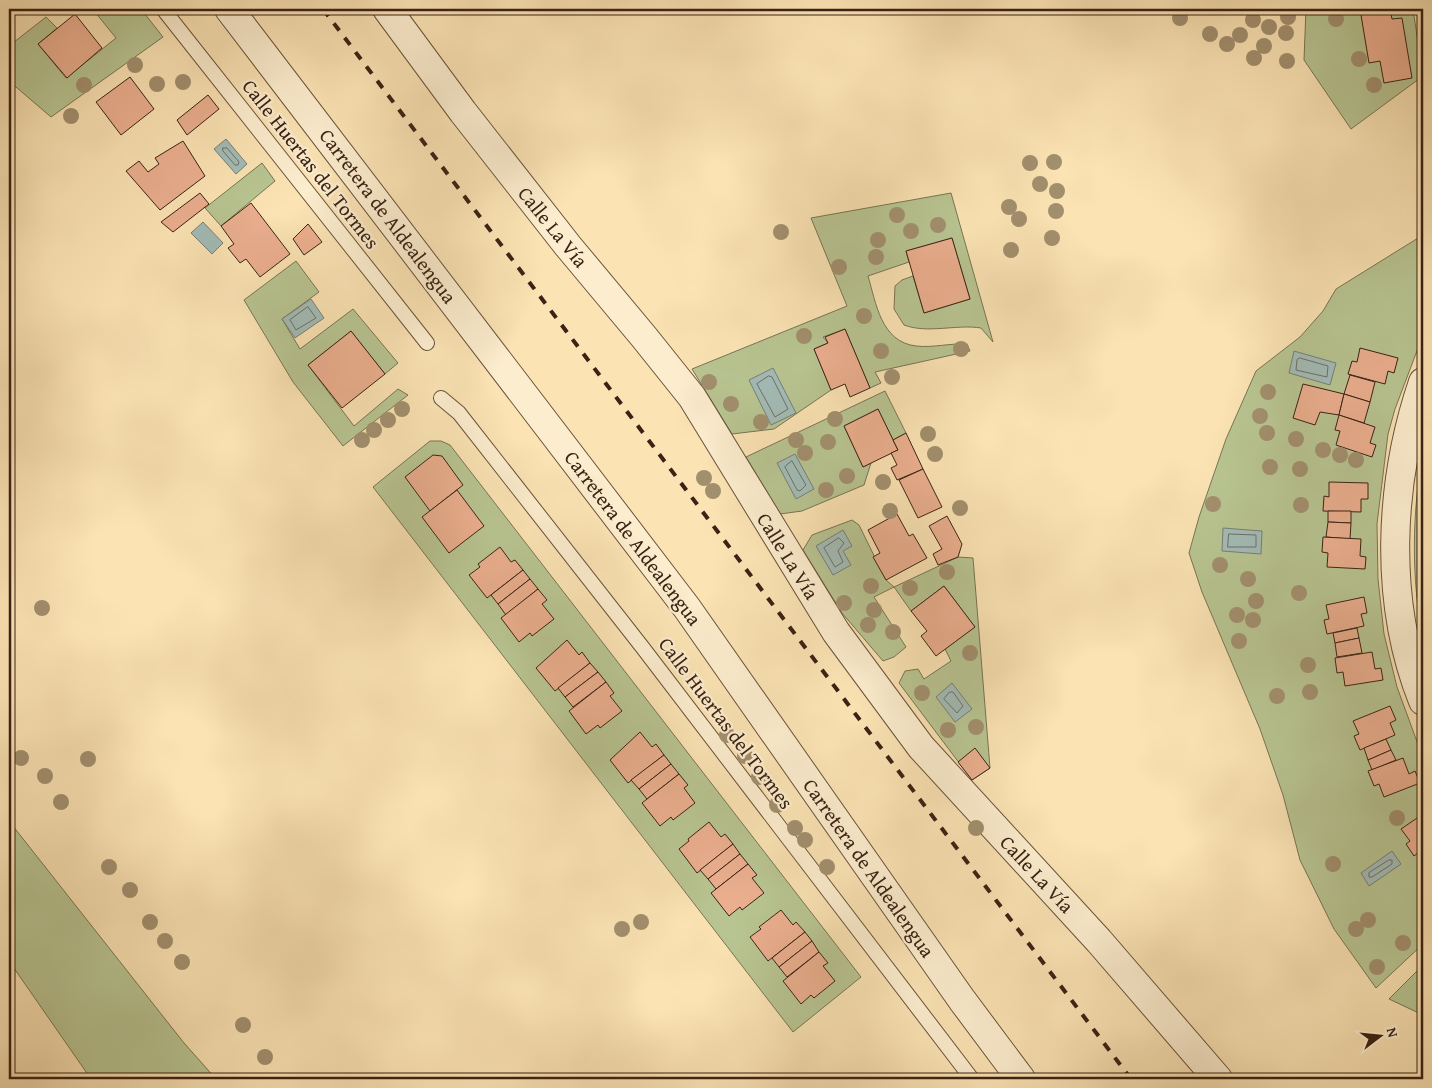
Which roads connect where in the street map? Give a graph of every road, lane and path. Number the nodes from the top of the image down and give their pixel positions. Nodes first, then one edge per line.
1 (163, 9) edge
2 (229, 9) edge
3 (387, 9) edge
4 (427, 344) dead end
5 (1423, 382) edge
6 (440, 398) dead end
7 (1423, 701) edge
8 (972, 1079) edge
9 (1021, 1079) edge
10 (1218, 1079) edge

1 - 4 lane, Calle Huertas del Tormes
2 - 9 street, Carretera de Aldealengua
3 - 10 street, Calle La Vía
5 - 7 street
6 - 8 lane, Calle Huertas del Tormes

